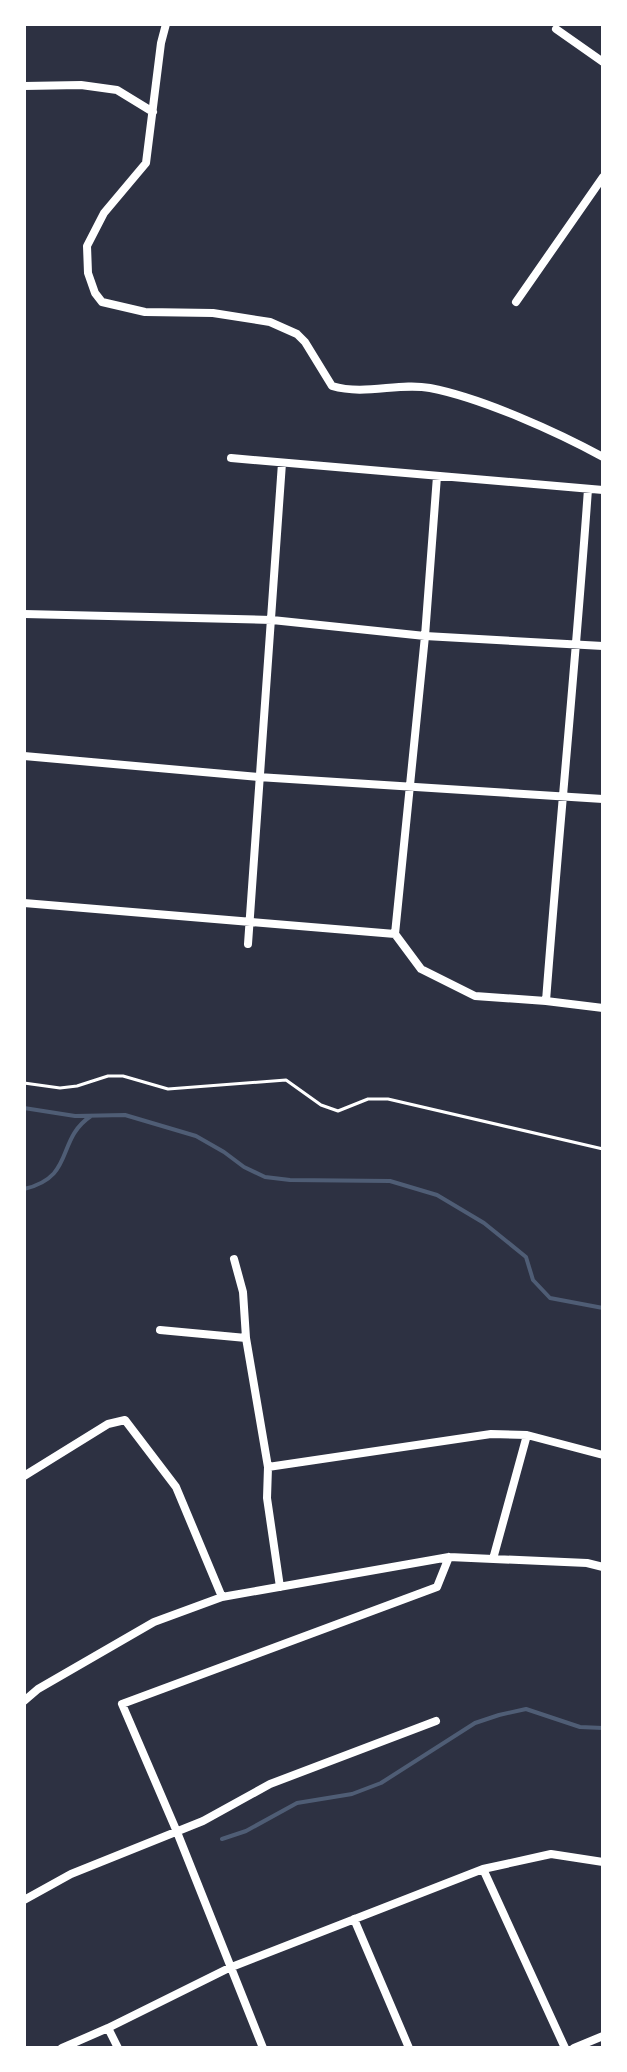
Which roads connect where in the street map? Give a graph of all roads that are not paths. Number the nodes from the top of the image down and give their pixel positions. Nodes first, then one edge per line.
1 (166, 24) edge
2 (556, 29) dead end
3 (603, 62) edge
4 (24, 86) edge
5 (153, 112) junction
6 (603, 177) edge
7 (516, 302) dead end
8 (603, 457) edge
9 (231, 458) dead end
10 (282, 463) junction
11 (437, 476) junction
12 (588, 489) junction
13 (603, 490) edge
14 (24, 614) edge
15 (272, 620) junction
16 (425, 636) junction
17 (577, 644) junction
18 (603, 646) edge
19 (24, 756) edge
20 (258, 777) junction
21 (410, 785) junction
22 (562, 795) junction
23 (603, 799) edge
24 (24, 903) edge
25 (250, 921) junction
26 (395, 934) junction
27 (248, 944) dead end
28 (546, 1001) junction
29 (603, 1008) edge
30 (234, 1259) dead end
31 (160, 1330) dead end
32 (246, 1338) junction
33 (527, 1435) junction
34 (603, 1455) edge
35 (268, 1467) junction
36 (24, 1476) edge
37 (449, 1557) junction
38 (493, 1559) junction
39 (603, 1567) edge
40 (280, 1587) junction
41 (222, 1597) junction
42 (24, 1701) edge
43 (436, 1721) dead end
44 (177, 1832) junction
45 (603, 1862) edge
46 (483, 1869) junction
47 (24, 1900) edge
48 (354, 1919) junction
49 (229, 1968) junction
50 (108, 2028) junction
51 (603, 2036) edge
52 (62, 2048) edge
53 (118, 2048) edge
54 (263, 2048) edge
55 (409, 2048) edge
56 (565, 2048) edge
57 (574, 2048) edge

1 - 5 street
2 - 3 street
4 - 5 street
5 - 8 street
6 - 7 street
9 - 10 street
10 - 11 street
10 - 15 street
11 - 12 street
11 - 16 street
12 - 13 street
12 - 17 street
14 - 15 street
15 - 16 street
15 - 20 street
16 - 17 street
16 - 21 street
17 - 18 street
17 - 22 street
19 - 20 street
20 - 21 street
20 - 25 street
21 - 22 street
21 - 26 street
22 - 23 street
22 - 28 street
24 - 25 street
25 - 26 street
25 - 27 street
26 - 28 street
28 - 29 street
30 - 32 street
31 - 32 street
32 - 35 street
33 - 34 street
33 - 35 street
33 - 38 street
35 - 40 street
36 - 41 street
37 - 38 street
37 - 40 street
37 - 44 street
38 - 39 street
40 - 41 street
41 - 42 street
43 - 44 street
44 - 47 street
44 - 49 street
45 - 46 street
46 - 48 street
46 - 56 street
48 - 49 street
48 - 55 street
49 - 50 street
49 - 54 street
50 - 52 street
50 - 53 street
51 - 57 street

